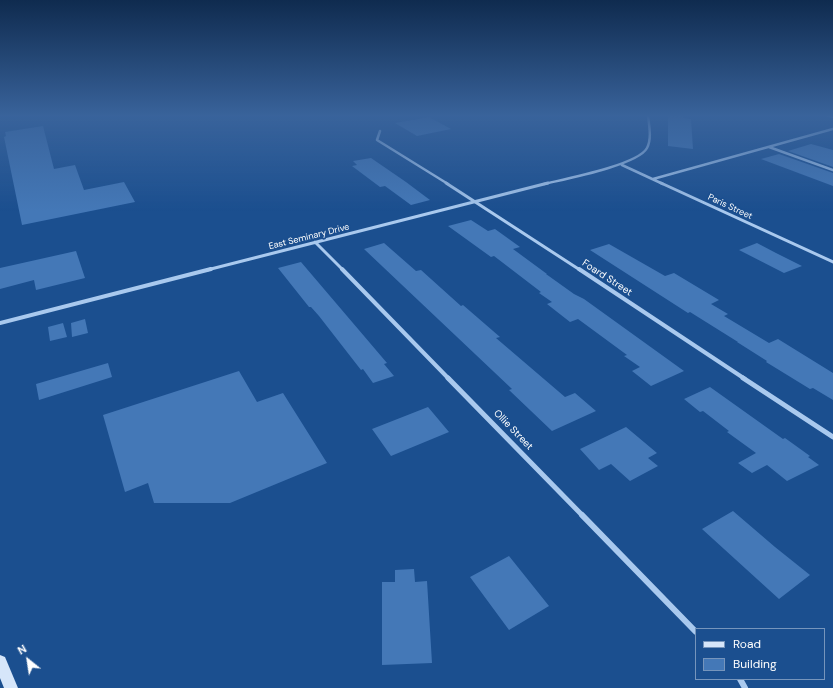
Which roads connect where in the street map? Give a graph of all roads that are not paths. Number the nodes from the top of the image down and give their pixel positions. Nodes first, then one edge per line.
1 (389, 147) edge
2 (647, 147) edge
3 (768, 147) joint
4 (622, 164) junction
5 (833, 170) edge
6 (653, 179) junction
7 (477, 202) junction
8 (315, 242) junction
9 (833, 262) edge
10 (0, 323) edge
11 (833, 437) edge
12 (695, 631) edge
13 (0, 662) edge
14 (11, 688) edge

1 - 7 street, Foard Street
2 - 4 street, East Seminary Drive
3 - 5 street
3 - 6 street
4 - 6 street, Paris Street
4 - 7 street, East Seminary Drive
6 - 9 street, Paris Street
7 - 8 street, East Seminary Drive
7 - 11 street, Foard Street
8 - 10 street, East Seminary Drive
8 - 12 street, Ollie Street
13 - 14 main road

